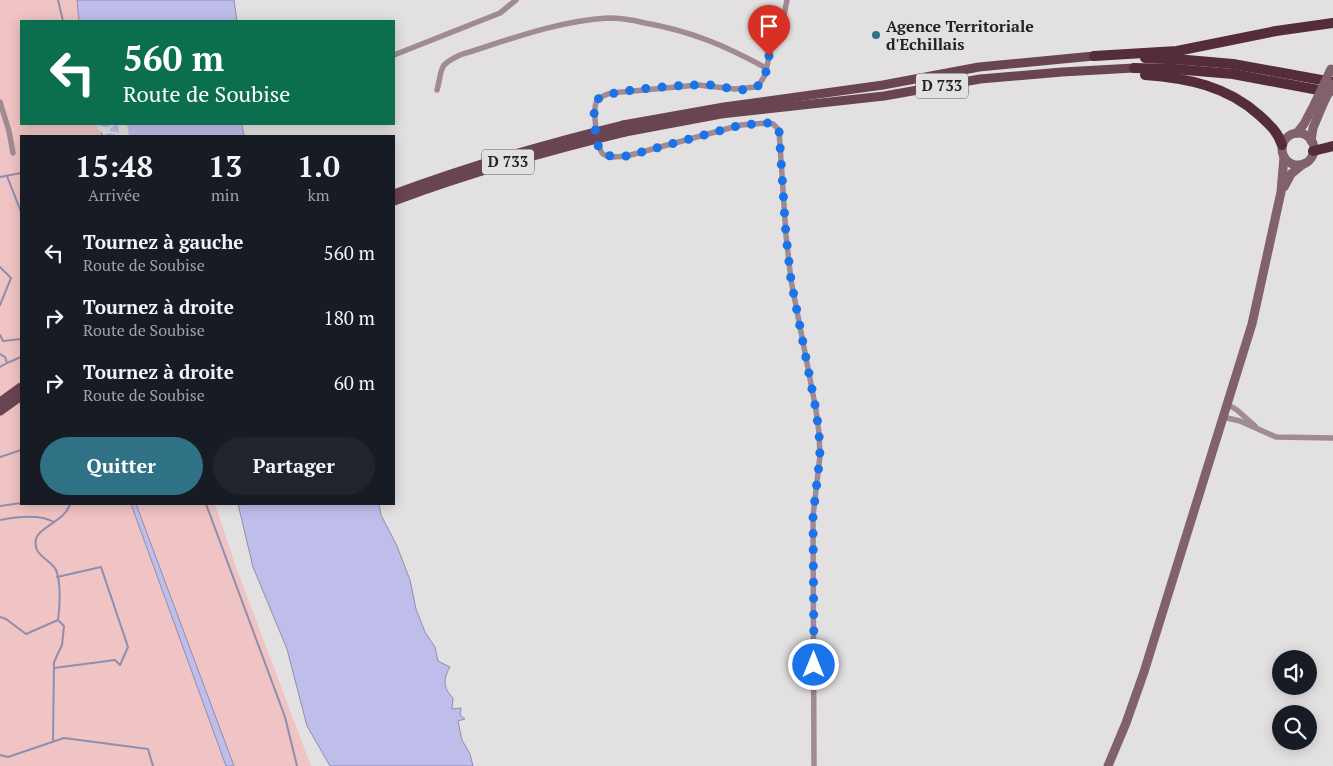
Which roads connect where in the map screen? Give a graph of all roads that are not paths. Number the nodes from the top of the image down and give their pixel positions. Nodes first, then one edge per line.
1 (516, 0) edge
2 (787, 1) edge
3 (1333, 23) edge
4 (395, 55) edge
5 (1094, 56) junction
6 (1332, 67) edge
7 (766, 68) junction
8 (1134, 68) junction
9 (1333, 83) edge
10 (437, 90) dead end
11 (1333, 93) edge
12 (0, 102) edge
13 (1319, 104) junction
14 (624, 128) junction
15 (1297, 133) junction
16 (1282, 145) junction
17 (1312, 146) junction
18 (1333, 146) edge
19 (12, 153) dead end
20 (1284, 157) junction
21 (1303, 164) junction
22 (1281, 192) junction
23 (395, 194) edge
24 (395, 201) edge
25 (20, 388) edge
26 (20, 397) edge
27 (0, 402) edge
28 (1227, 404) junction
29 (0, 411) edge
30 (1223, 417) junction
31 (1261, 431) junction
32 (1333, 438) edge
33 (814, 766) edge
34 (1108, 766) edge

1 - 4 street
2 - 7 street
3 - 5 highway
5 - 9 highway, D 733
5 - 14 main road, D 733
6 - 13 main road, bridge
7 - 10 street
7 - 33 street
8 - 11 highway, D 733
8 - 14 main road, D 733
8 - 16 highway
9 - 13 main road, bridge
12 - 19 street
13 - 15 main road
13 - 17 main road
14 - 23 main road, D 733, bridge
14 - 24 main road, D 733, bridge
15 - 16 main road
15 - 17 main road
16 - 20 main road
17 - 18 highway
17 - 21 main road
20 - 21 main road
20 - 22 main road
21 - 22 main road
22 - 28 main road
25 - 27 main road
26 - 29 main road
28 - 30 main road
28 - 31 street
30 - 31 street
30 - 34 main road
31 - 32 street

